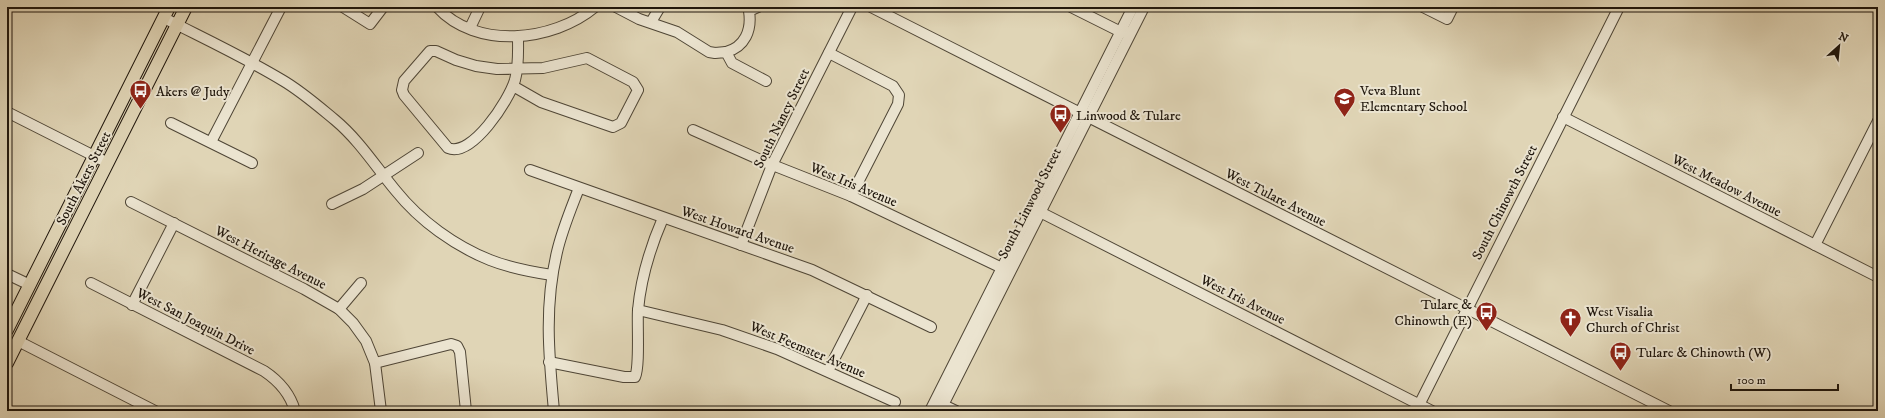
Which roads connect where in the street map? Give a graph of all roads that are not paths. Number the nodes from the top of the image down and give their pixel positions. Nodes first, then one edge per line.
1 (186, 7) edge
2 (281, 7) edge
3 (343, 7) edge
4 (383, 7) edge
5 (437, 7) edge
6 (480, 7) edge
7 (595, 7) edge
8 (616, 7) edge
9 (660, 7) edge
10 (852, 7) edge
11 (871, 7) edge
12 (1071, 7) edge
13 (1134, 7) edge
14 (1144, 7) edge
15 (1423, 7) edge
16 (1453, 7) edge
17 (1619, 7) edge
18 (752, 8) edge
19 (167, 12) edge
20 (651, 22) junction
21 (177, 25) junction
22 (1134, 26) junction
23 (470, 28) junction
24 (1121, 32) junction
25 (518, 37) junction
26 (726, 52) junction
27 (829, 53) junction
28 (252, 64) junction
29 (518, 70) junction
30 (766, 81) dead end
31 (513, 86) junction
32 (7, 112) edge
33 (1084, 115) junction
34 (1563, 117) junction
35 (1878, 121) edge
36 (171, 123) dead end
37 (693, 130) dead end
38 (211, 142) junction
39 (418, 153) dead end
40 (94, 156) junction
41 (108, 163) junction
42 (252, 163) dead end
43 (772, 166) junction
44 (530, 170) dead end
45 (384, 176) junction
46 (578, 188) junction
47 (852, 196) junction
48 (131, 202) dead end
49 (332, 204) dead end
50 (1040, 212) junction
51 (1028, 216) junction
52 (663, 218) junction
53 (174, 223) junction
54 (741, 245) junction
55 (1815, 245) junction
56 (1002, 268) junction
57 (7, 274) edge
58 (552, 275) junction
59 (1878, 277) edge
60 (91, 283) dead end
61 (361, 283) dead end
62 (30, 285) junction
63 (867, 295) junction
64 (132, 305) junction
65 (339, 309) junction
66 (1466, 309) junction
67 (638, 310) junction
68 (931, 328) dead end
69 (7, 330) edge
70 (18, 341) junction
71 (549, 362) junction
72 (7, 363) edge
73 (375, 363) junction
74 (828, 371) junction
75 (895, 402) dead end
76 (940, 405) edge
77 (142, 408) edge
78 (1417, 408) edge
79 (155, 411) edge
80 (295, 411) edge
81 (380, 411) edge
82 (466, 411) edge
83 (554, 411) edge
84 (930, 411) edge
85 (956, 411) edge
86 (1432, 411) edge
87 (1669, 411) edge

1 - 21 main road, South Akers Street
2 - 28 street
3 - 4 street
5 - 23 street
6 - 23 street
7 - 25 street
8 - 20 street
9 - 20 street
10 - 27 street, South Nancy Street
11 - 33 street, West Tulare Avenue
12 - 24 street
13 - 24 street, South Linwood Street
14 - 22 street, South Linwood Street
15 - 16 street
17 - 34 street, South Chinowth Street
18 - 26 street
19 - 21 street
19 - 40 main road, South Akers Street
20 - 26 street
21 - 28 street
21 - 41 main road, South Akers Street
22 - 24 street
22 - 33 street, South Linwood Street
23 - 25 street
24 - 33 street, South Linwood Street
25 - 29 street
26 - 30 street
27 - 43 street, South Nancy Street
27 - 47 street
28 - 38 street
28 - 45 street
29 - 31 street
29 - 31 street
29 - 31 street
32 - 40 street
33 - 50 street, South Linwood Street
33 - 51 street, South Linwood Street
33 - 66 street, West Tulare Avenue
34 - 55 street, West Meadow Avenue
34 - 66 street, South Chinowth Street
35 - 55 street
36 - 38 street
37 - 43 street, West Iris Avenue
38 - 42 street
39 - 45 street
40 - 41 street
40 - 62 main road, South Akers Street
41 - 70 main road, South Akers Street
43 - 47 street, West Iris Avenue
43 - 54 street, South Nancy Street
44 - 46 street, West Howard Avenue
45 - 49 street
45 - 58 street
46 - 52 street, West Howard Avenue
46 - 58 street
47 - 56 street, West Iris Avenue
48 - 53 street, West Heritage Avenue
50 - 51 street
50 - 76 street, South Linwood Street
50 - 78 street, West Iris Avenue
51 - 56 street, South Linwood Street
52 - 54 street, West Howard Avenue
52 - 67 street
53 - 64 street
53 - 65 street, West Heritage Avenue
54 - 63 street, West Howard Avenue
55 - 59 street, West Meadow Avenue
56 - 76 street, South Linwood Street
57 - 62 street
58 - 71 street
60 - 64 street, West San Joaquin Drive
61 - 65 street
62 - 69 main road, South Akers Street
62 - 70 main road
63 - 68 street, West Howard Avenue
63 - 74 street
64 - 80 street, West San Joaquin Drive
65 - 73 street, West Heritage Avenue
66 - 78 street, South Chinowth Street
66 - 87 street, West Tulare Avenue
67 - 71 street
67 - 74 street, West Feemster Avenue
70 - 72 main road, South Akers Street
70 - 77 street
71 - 83 street
73 - 81 street, West Heritage Avenue
73 - 82 street
74 - 75 street, West Feemster Avenue
76 - 84 street, South Linwood Street
76 - 85 street
77 - 79 street
78 - 86 street, West Iris Avenue

